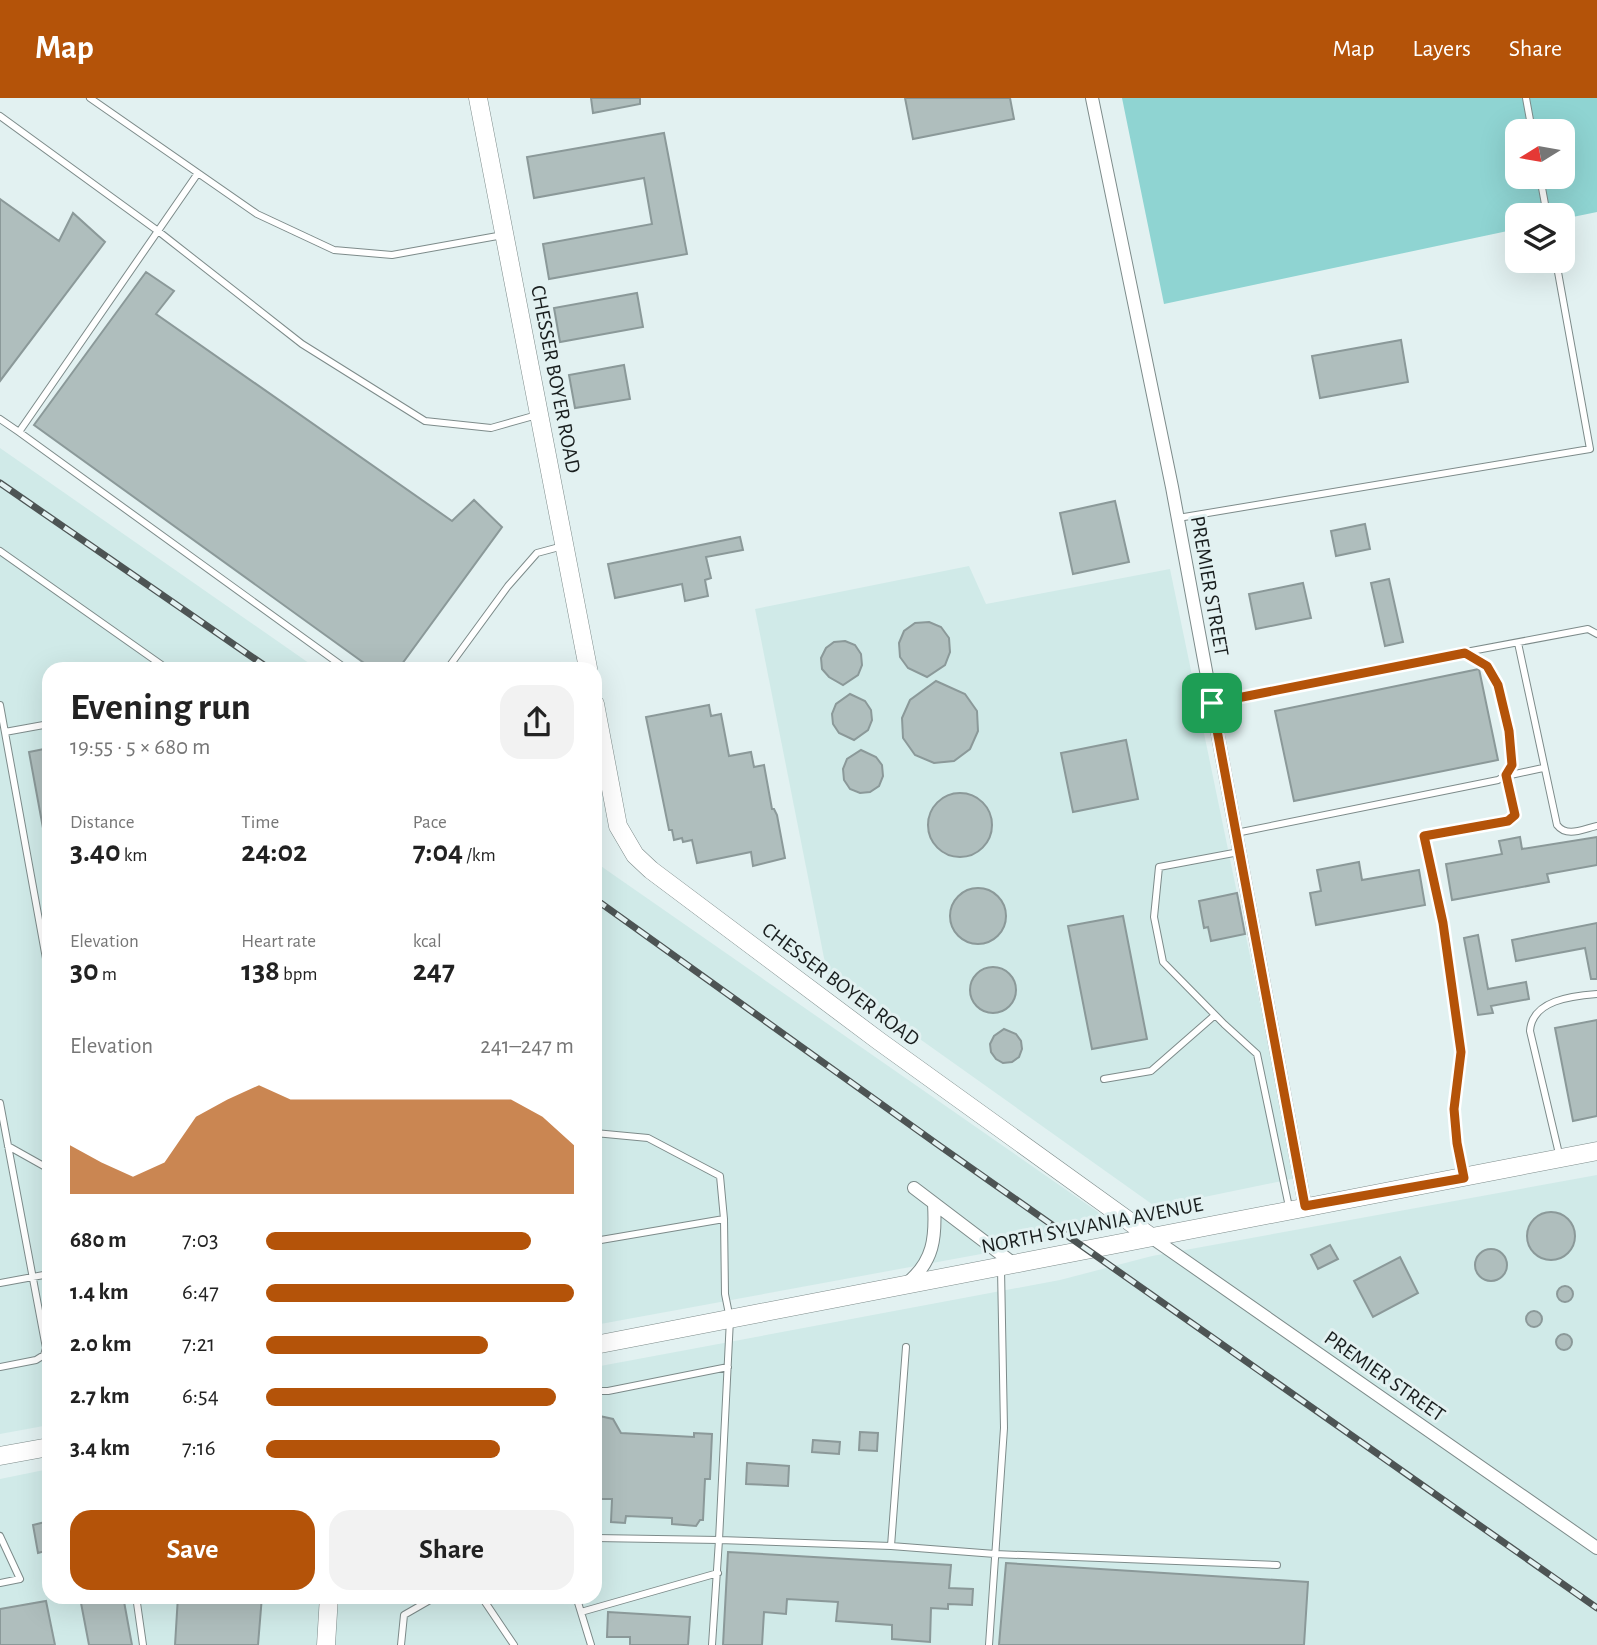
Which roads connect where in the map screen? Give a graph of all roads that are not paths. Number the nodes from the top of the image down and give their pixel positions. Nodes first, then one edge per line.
1 (90, 98) edge
2 (478, 98) edge
3 (1092, 98) edge
4 (1525, 98) edge
5 (0, 116) edge
6 (1529, 119) edge
7 (198, 173) junction
8 (158, 232) junction
9 (505, 234) junction
10 (1558, 273) edge
11 (539, 414) junction
12 (0, 419) edge
13 (19, 432) junction
14 (1178, 519) junction
15 (565, 545) junction
16 (0, 551) edge
17 (1597, 634) edge
18 (1518, 642) junction
19 (1460, 654) junction
20 (157, 662) edge
21 (337, 662) edge
22 (452, 662) edge
23 (587, 662) edge
24 (1212, 703) junction
25 (0, 705) edge
26 (42, 725) edge
27 (5, 732) junction
28 (602, 741) edge
29 (1543, 768) junction
30 (1506, 775) junction
31 (1597, 826) edge
32 (1236, 834) junction
33 (1240, 852) junction
34 (42, 936) edge
35 (1597, 994) edge
36 (1215, 1015) junction
37 (1104, 1079) dead end
38 (0, 1104) edge
39 (602, 1133) edge
40 (8, 1145) junction
41 (1597, 1151) edge
42 (1560, 1158) junction
43 (42, 1165) edge
44 (1464, 1178) junction
45 (914, 1188) dead end
46 (934, 1204) junction
47 (1297, 1208) junction
48 (724, 1219) junction
49 (1151, 1237) junction
50 (602, 1240) edge
51 (1008, 1265) junction
52 (42, 1275) edge
53 (33, 1277) junction
54 (0, 1283) edge
55 (904, 1286) junction
56 (730, 1319) junction
57 (42, 1326) edge
58 (602, 1344) edge
59 (906, 1347) dead end
60 (42, 1357) edge
61 (0, 1367) edge
62 (728, 1367) junction
63 (602, 1391) edge
64 (42, 1448) edge
65 (0, 1456) edge
66 (0, 1536) edge
67 (602, 1538) edge
68 (719, 1540) junction
69 (891, 1546) junction
70 (1597, 1548) edge
71 (995, 1554) junction
72 (1277, 1565) dead end
73 (718, 1573) junction
74 (0, 1583) edge
75 (137, 1604) edge
76 (329, 1604) edge
77 (423, 1604) edge
78 (486, 1604) edge
79 (578, 1604) edge
80 (581, 1612) junction
81 (142, 1645) edge
82 (326, 1645) edge
83 (401, 1645) edge
84 (514, 1645) edge
85 (592, 1645) edge
86 (712, 1645) edge
87 (989, 1645) edge

1 - 7 lane
2 - 9 street, CHESSER BOYER ROAD
3 - 14 street, PREMIER STREET
4 - 6 lane
5 - 8 lane
7 - 8 lane
7 - 9 lane
8 - 11 lane
8 - 13 lane
9 - 11 street, CHESSER BOYER ROAD
10 - 14 lane
11 - 15 street, CHESSER BOYER ROAD
12 - 13 lane
13 - 21 lane
14 - 24 street, PREMIER STREET
15 - 22 lane
15 - 23 street, CHESSER BOYER ROAD
16 - 20 lane
17 - 18 lane
18 - 19 lane
18 - 29 lane
19 - 24 lane
19 - 30 lane
24 - 32 street, PREMIER STREET
25 - 27 lane
26 - 27 lane
27 - 34 lane
28 - 49 street, CHESSER BOYER ROAD
29 - 30 lane
29 - 31 lane
30 - 32 lane
30 - 44 lane
32 - 33 street, PREMIER STREET
33 - 36 lane
33 - 47 street, PREMIER STREET
35 - 42 lane
36 - 37 lane
36 - 47 lane
38 - 40 lane
39 - 48 lane
40 - 43 lane
40 - 53 lane
41 - 42 street, NORTH SYLVANIA AVENUE
42 - 44 street, NORTH SYLVANIA AVENUE
44 - 47 street, NORTH SYLVANIA AVENUE
45 - 46 street
46 - 51 street
46 - 55 street
47 - 49 street, NORTH SYLVANIA AVENUE
48 - 50 lane
48 - 56 lane
49 - 51 street, NORTH SYLVANIA AVENUE
49 - 70 street, PREMIER STREET
51 - 55 street, NORTH SYLVANIA AVENUE
51 - 71 lane
52 - 53 lane
53 - 54 lane
53 - 57 lane
55 - 56 street, NORTH SYLVANIA AVENUE
56 - 58 street, NORTH SYLVANIA AVENUE
56 - 62 lane
59 - 69 lane
60 - 61 lane
62 - 63 lane
62 - 68 lane
64 - 65 street
66 - 74 lane
67 - 68 lane
68 - 69 lane
68 - 73 lane
69 - 71 lane
71 - 72 lane
71 - 87 lane
73 - 80 lane
73 - 86 lane
75 - 81 lane
76 - 82 street
77 - 83 lane
78 - 84 lane
79 - 80 lane
80 - 85 lane

